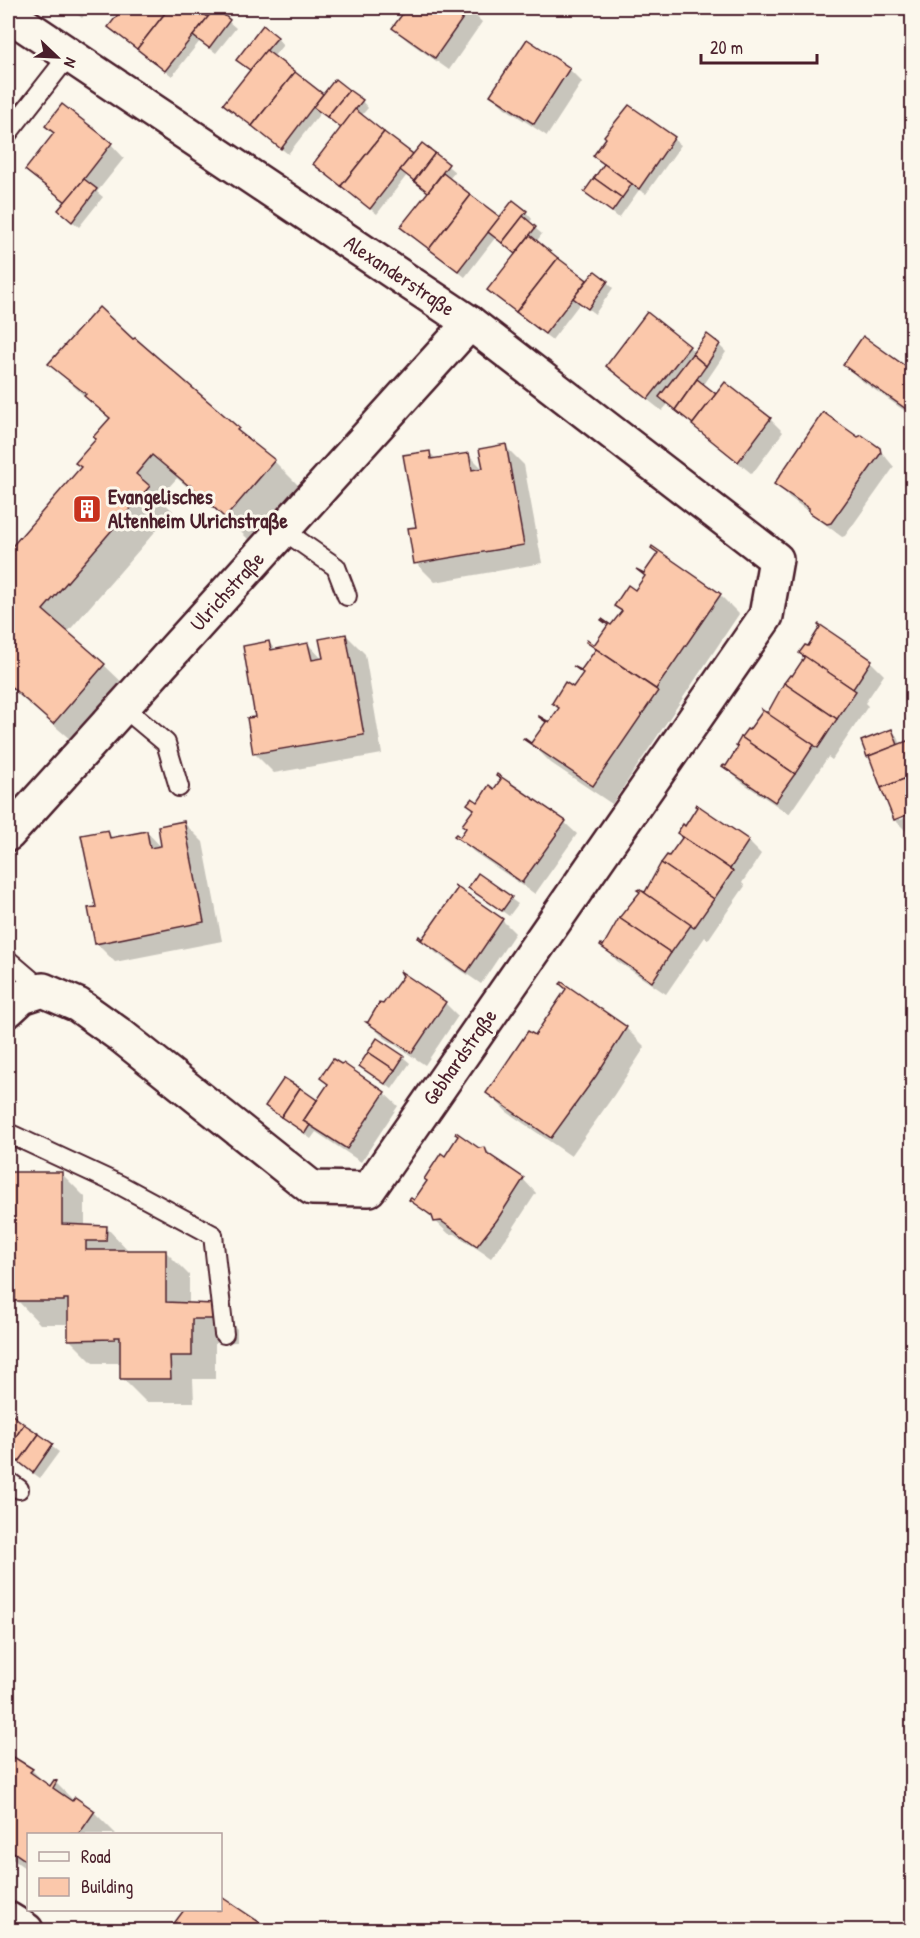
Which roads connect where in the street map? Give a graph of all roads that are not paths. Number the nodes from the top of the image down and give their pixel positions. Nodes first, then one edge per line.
1 (8, 14) edge
2 (69, 55) junction
3 (8, 133) edge
4 (470, 323) junction
5 (283, 530) junction
6 (776, 559) joint
7 (347, 596) dead end
8 (123, 707) junction
9 (179, 787) dead end
10 (8, 834) edge
11 (8, 960) edge
12 (43, 990) junction
13 (8, 1010) edge
14 (8, 1133) edge
15 (224, 1334) dead end
16 (8, 1919) edge
17 (26, 1930) edge

1 - 2 street, Alexanderstraße
2 - 3 lane
2 - 4 street, Alexanderstraße
4 - 5 street, Ulrichstraße
4 - 6 street, Alexanderstraße
5 - 7 lane
5 - 8 street, Ulrichstraße
6 - 12 street, Gebhardstraße
8 - 9 lane
8 - 10 street, Ulrichstraße
11 - 12 lane
12 - 13 street
14 - 15 lane
16 - 17 street

